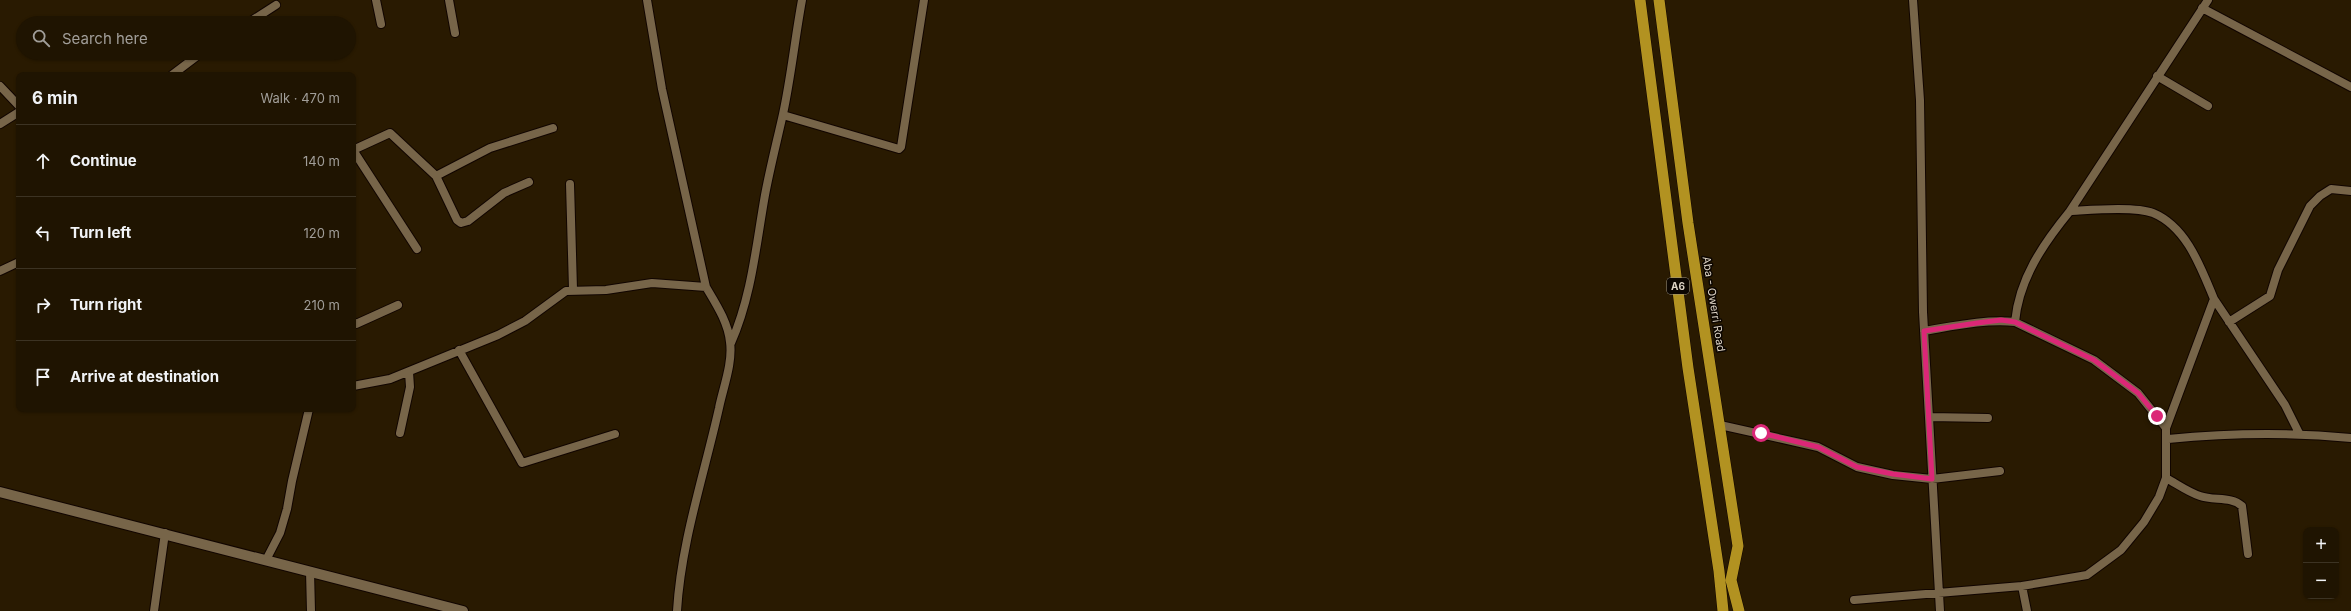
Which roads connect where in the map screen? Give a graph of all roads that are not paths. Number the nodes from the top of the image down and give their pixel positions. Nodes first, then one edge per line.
1 (376, 0) edge
2 (449, 0) edge
3 (647, 0) edge
4 (802, 0) edge
5 (924, 0) edge
6 (1640, 0) edge
7 (1659, 0) edge
8 (1913, 0) edge
9 (2208, 0) edge
10 (276, 4) dead end
11 (2202, 8) junction
12 (258, 16) edge
13 (1662, 23) junction
14 (381, 24) dead end
15 (1644, 24) junction
16 (455, 33) dead end
17 (192, 60) edge
18 (176, 72) edge
19 (2157, 76) junction
20 (0, 86) edge
21 (2351, 87) edge
22 (16, 103) edge
23 (2208, 106) dead end
24 (16, 114) edge
25 (783, 115) junction
26 (0, 124) edge
27 (553, 128) dead end
28 (356, 149) edge
29 (356, 155) edge
30 (436, 176) junction
31 (529, 182) dead end
32 (570, 184) dead end
33 (2351, 191) edge
34 (2070, 211) junction
35 (417, 249) dead end
36 (16, 263) edge
37 (0, 271) edge
38 (706, 287) junction
39 (573, 289) junction
40 (2214, 299) junction
41 (398, 305) dead end
42 (2015, 322) junction
43 (2229, 322) junction
44 (356, 324) edge
45 (1924, 331) junction
46 (730, 343) junction
47 (459, 350) junction
48 (409, 372) junction
49 (356, 386) edge
50 (308, 412) edge
51 (1929, 416) junction
52 (1988, 418) dead end
53 (1720, 424) junction
54 (2166, 428) junction
55 (400, 433) dead end
56 (2299, 433) junction
57 (615, 434) dead end
58 (2351, 438) edge
59 (2168, 439) junction
60 (2000, 470) dead end
61 (2166, 478) junction
62 (1932, 479) junction
63 (0, 492) edge
64 (165, 532) junction
65 (2248, 554) dead end
66 (266, 560) junction
67 (310, 571) junction
68 (2022, 586) junction
69 (1940, 594) junction
70 (1854, 600) dead end
71 (458, 610) edge
72 (154, 611) edge
73 (311, 611) edge
74 (677, 611) edge
75 (1723, 611) edge
76 (1739, 611) edge
77 (1940, 611) edge
78 (2027, 611) edge

1 - 14 street
2 - 16 street
3 - 38 street
4 - 25 street
5 - 25 street
6 - 15 highway, A6
7 - 13 highway, Aba - Owerri Road / A6
8 - 45 street
9 - 11 street
10 - 12 street
11 - 19 street
11 - 21 street
13 - 15 highway
13 - 53 highway, Aba - Owerri Road / A6
15 - 75 highway, A6
17 - 18 street
19 - 23 street
19 - 34 street
20 - 22 street
24 - 26 street
25 - 46 street
27 - 30 street
28 - 30 street
29 - 35 street
30 - 31 street
32 - 39 street
33 - 43 street
34 - 40 street
34 - 42 street
36 - 37 street
38 - 39 street
38 - 46 street
39 - 47 street
40 - 43 street
40 - 54 street
41 - 44 street
42 - 45 street
42 - 54 street
43 - 56 street
45 - 51 street
46 - 74 street
47 - 48 street
47 - 57 street
48 - 49 street
48 - 55 street
50 - 66 street
51 - 52 street
51 - 62 street
53 - 62 street
53 - 76 highway, Aba - Owerri Road / A6
54 - 59 street
56 - 58 street
56 - 59 street
59 - 61 street
60 - 62 street
61 - 65 street
61 - 68 street
62 - 69 street
63 - 64 main road
64 - 66 main road
64 - 72 street
66 - 67 main road
67 - 71 main road
67 - 73 street
68 - 69 street
68 - 78 street
69 - 70 street
69 - 77 street

